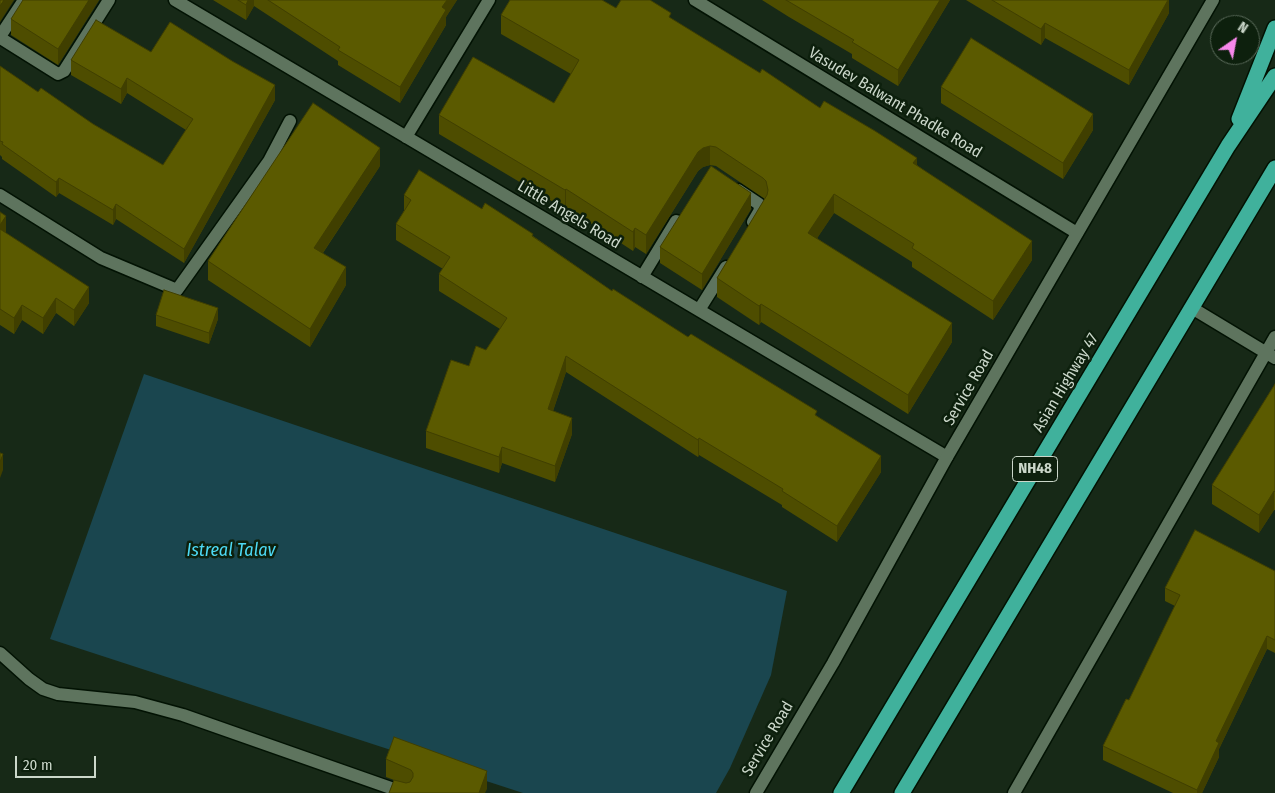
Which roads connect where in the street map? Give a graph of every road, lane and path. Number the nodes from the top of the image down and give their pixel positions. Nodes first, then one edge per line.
1 (24, 0) edge
2 (109, 0) edge
3 (175, 0) edge
4 (489, 0) edge
5 (695, 0) edge
6 (1213, 0) edge
7 (1275, 28) edge
8 (1275, 76) edge
9 (290, 121) dead end
10 (406, 137) junction
11 (1228, 146) junction
12 (1274, 170) edge
13 (727, 183) edge
14 (0, 195) edge
15 (684, 208) edge
16 (1078, 233) junction
17 (745, 234) edge
18 (730, 259) edge
19 (642, 277) junction
20 (1192, 308) junction
21 (699, 310) junction
22 (1275, 337) edge
23 (1270, 356) edge
24 (947, 457) junction
25 (0, 653) edge
26 (405, 793) edge
27 (756, 793) edge
28 (841, 793) edge
29 (902, 793) edge
30 (1014, 793) edge

1 - 2 street
3 - 10 street, Little Angels Road
4 - 10 street
5 - 16 street, Vasudev Balwant Phadke Road
6 - 16 street, Service Road
7 - 11 highway
8 - 11 highway, NH48
9 - 14 street
10 - 19 street, Little Angels Road
11 - 28 highway, Asian Highway 47 / NH48
12 - 20 highway
13 - 17 street
15 - 19 street
16 - 24 street, Service Road
18 - 21 street
19 - 21 street, Little Angels Road
20 - 23 street
20 - 29 highway
21 - 24 street, Little Angels Road
22 - 23 street
23 - 30 street
24 - 27 street, Service Road
25 - 26 street

